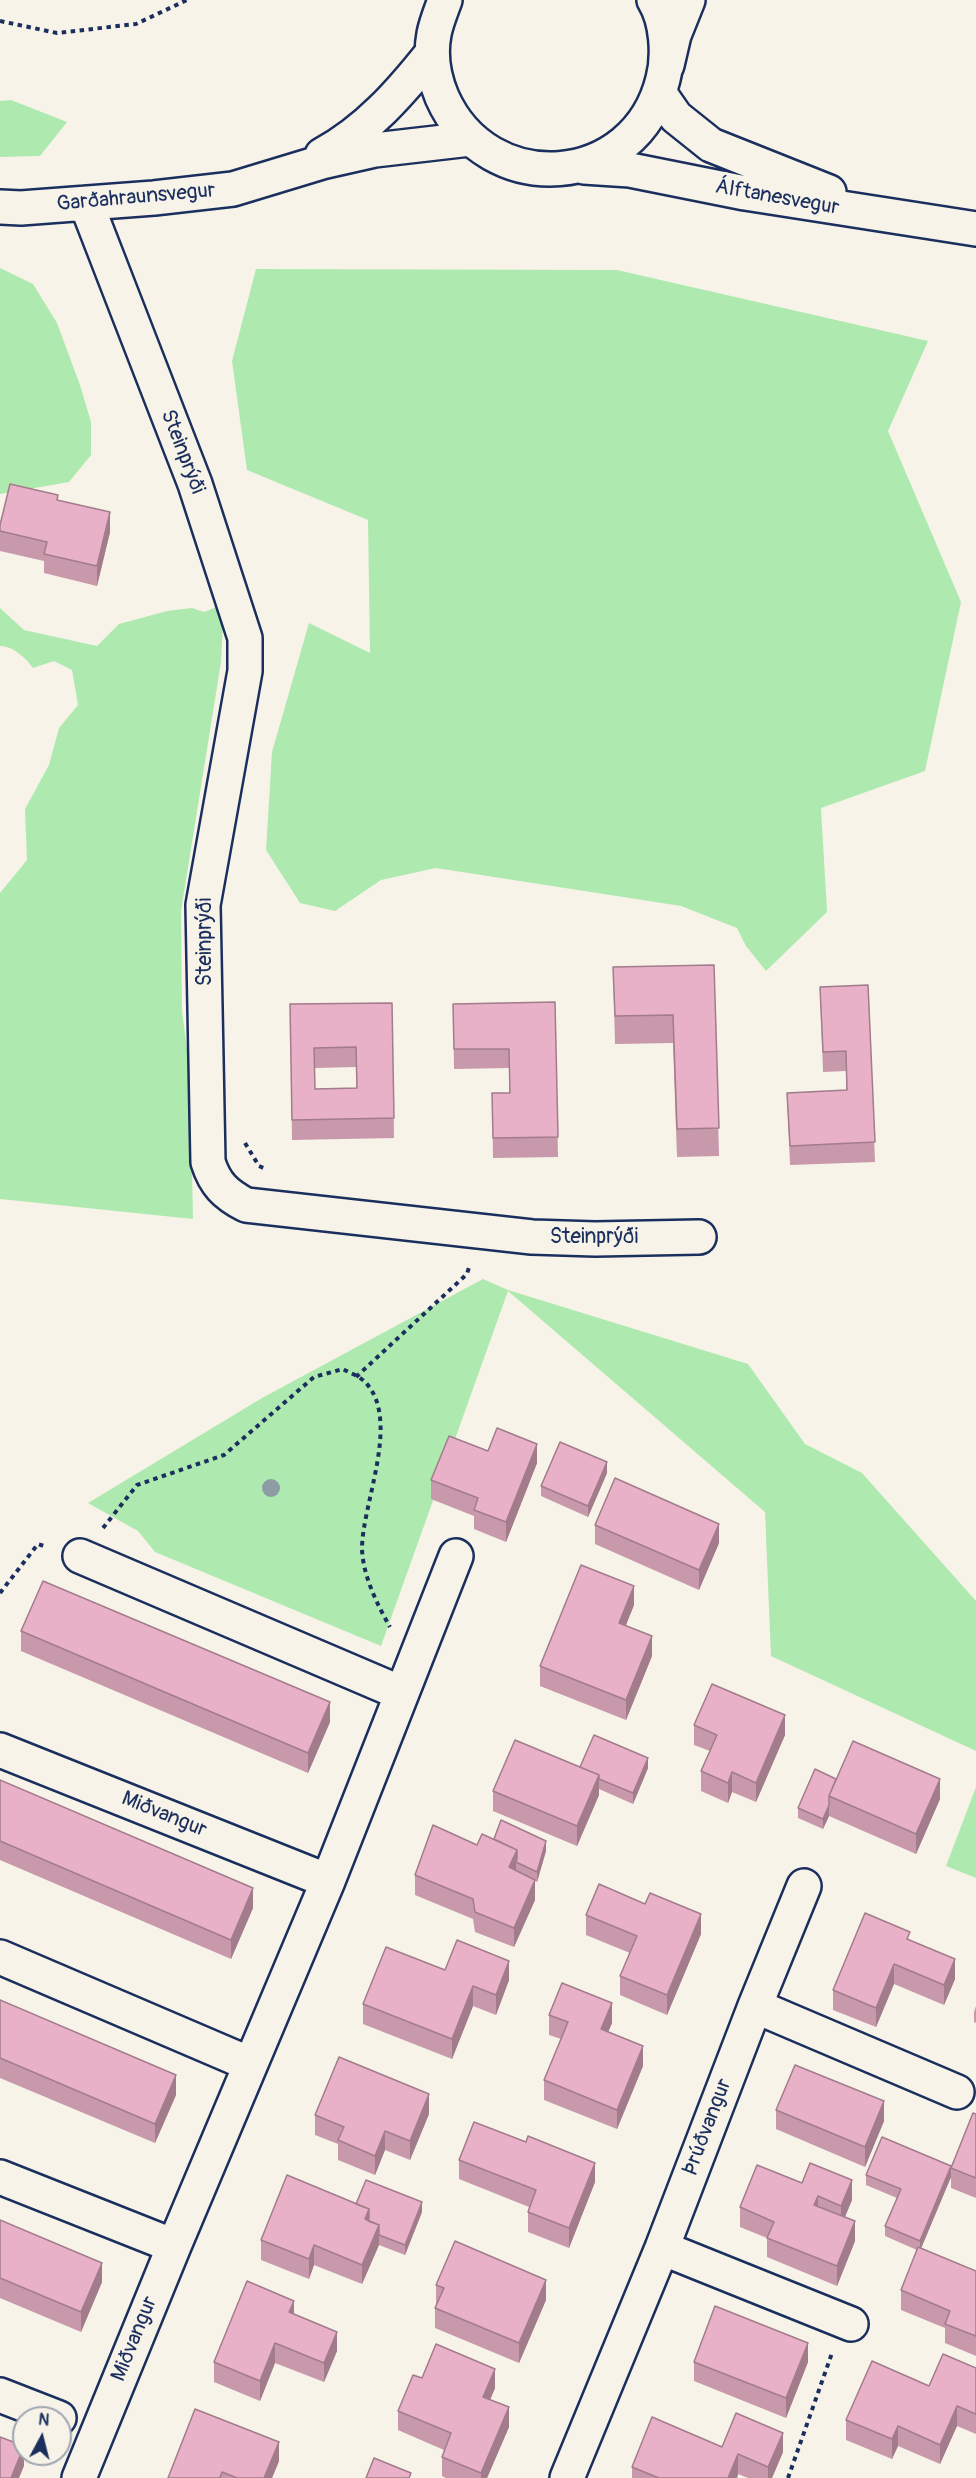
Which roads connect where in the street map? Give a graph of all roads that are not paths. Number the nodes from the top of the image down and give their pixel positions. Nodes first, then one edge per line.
1 (424, 0) edge
2 (445, 0) edge
3 (654, 0) edge
4 (688, 0) edge
5 (433, 44) junction
6 (663, 82) junction
7 (470, 139) junction
8 (578, 167) junction
9 (270, 180) junction
10 (86, 203) junction
11 (0, 207) edge
12 (976, 229) edge
13 (699, 1237) dead end
14 (80, 1556) road end
15 (456, 1556) dead end
16 (401, 1693) junction
17 (0, 1750) edge
18 (328, 1881) junction
19 (804, 1887) dead end
20 (0, 1957) edge
21 (755, 2006) junction
22 (250, 2064) junction
23 (957, 2092) dead end
24 (0, 2177) edge
25 (174, 2246) junction
26 (662, 2248) junction
27 (847, 2323) road end
28 (0, 2395) edge
29 (28, 2406) edge
30 (72, 2423) edge
31 (97, 2433) junction
32 (79, 2478) edge
33 (567, 2478) edge

1 - 5 street, Álftanesvegur
2 - 5 street, Álftanesvegur
3 - 6 street
4 - 6 street
5 - 7 street, Álftanesvegur
5 - 9 street, Garðahraunsvegur
6 - 8 street, Álftanesvegur
6 - 12 street, Álftanesvegur
7 - 8 street, Álftanesvegur
7 - 9 street, Garðahraunsvegur
8 - 12 street, Álftanesvegur
9 - 10 street, Garðahraunsvegur
10 - 11 street, Garðahraunsvegur
10 - 13 street, Steinprýði
14 - 16 street
15 - 16 street, Miðvangur
16 - 18 street, Miðvangur
17 - 18 street, Miðvangur
18 - 22 street, Miðvangur
19 - 21 street, Þrúðvangur
20 - 22 street
21 - 23 street
21 - 26 street, Þrúðvangur
22 - 25 street, Miðvangur
24 - 25 street
25 - 31 street, Miðvangur
26 - 27 street
26 - 33 street, Þrúðvangur
28 - 29 street
30 - 31 street
31 - 32 street, Miðvangur

